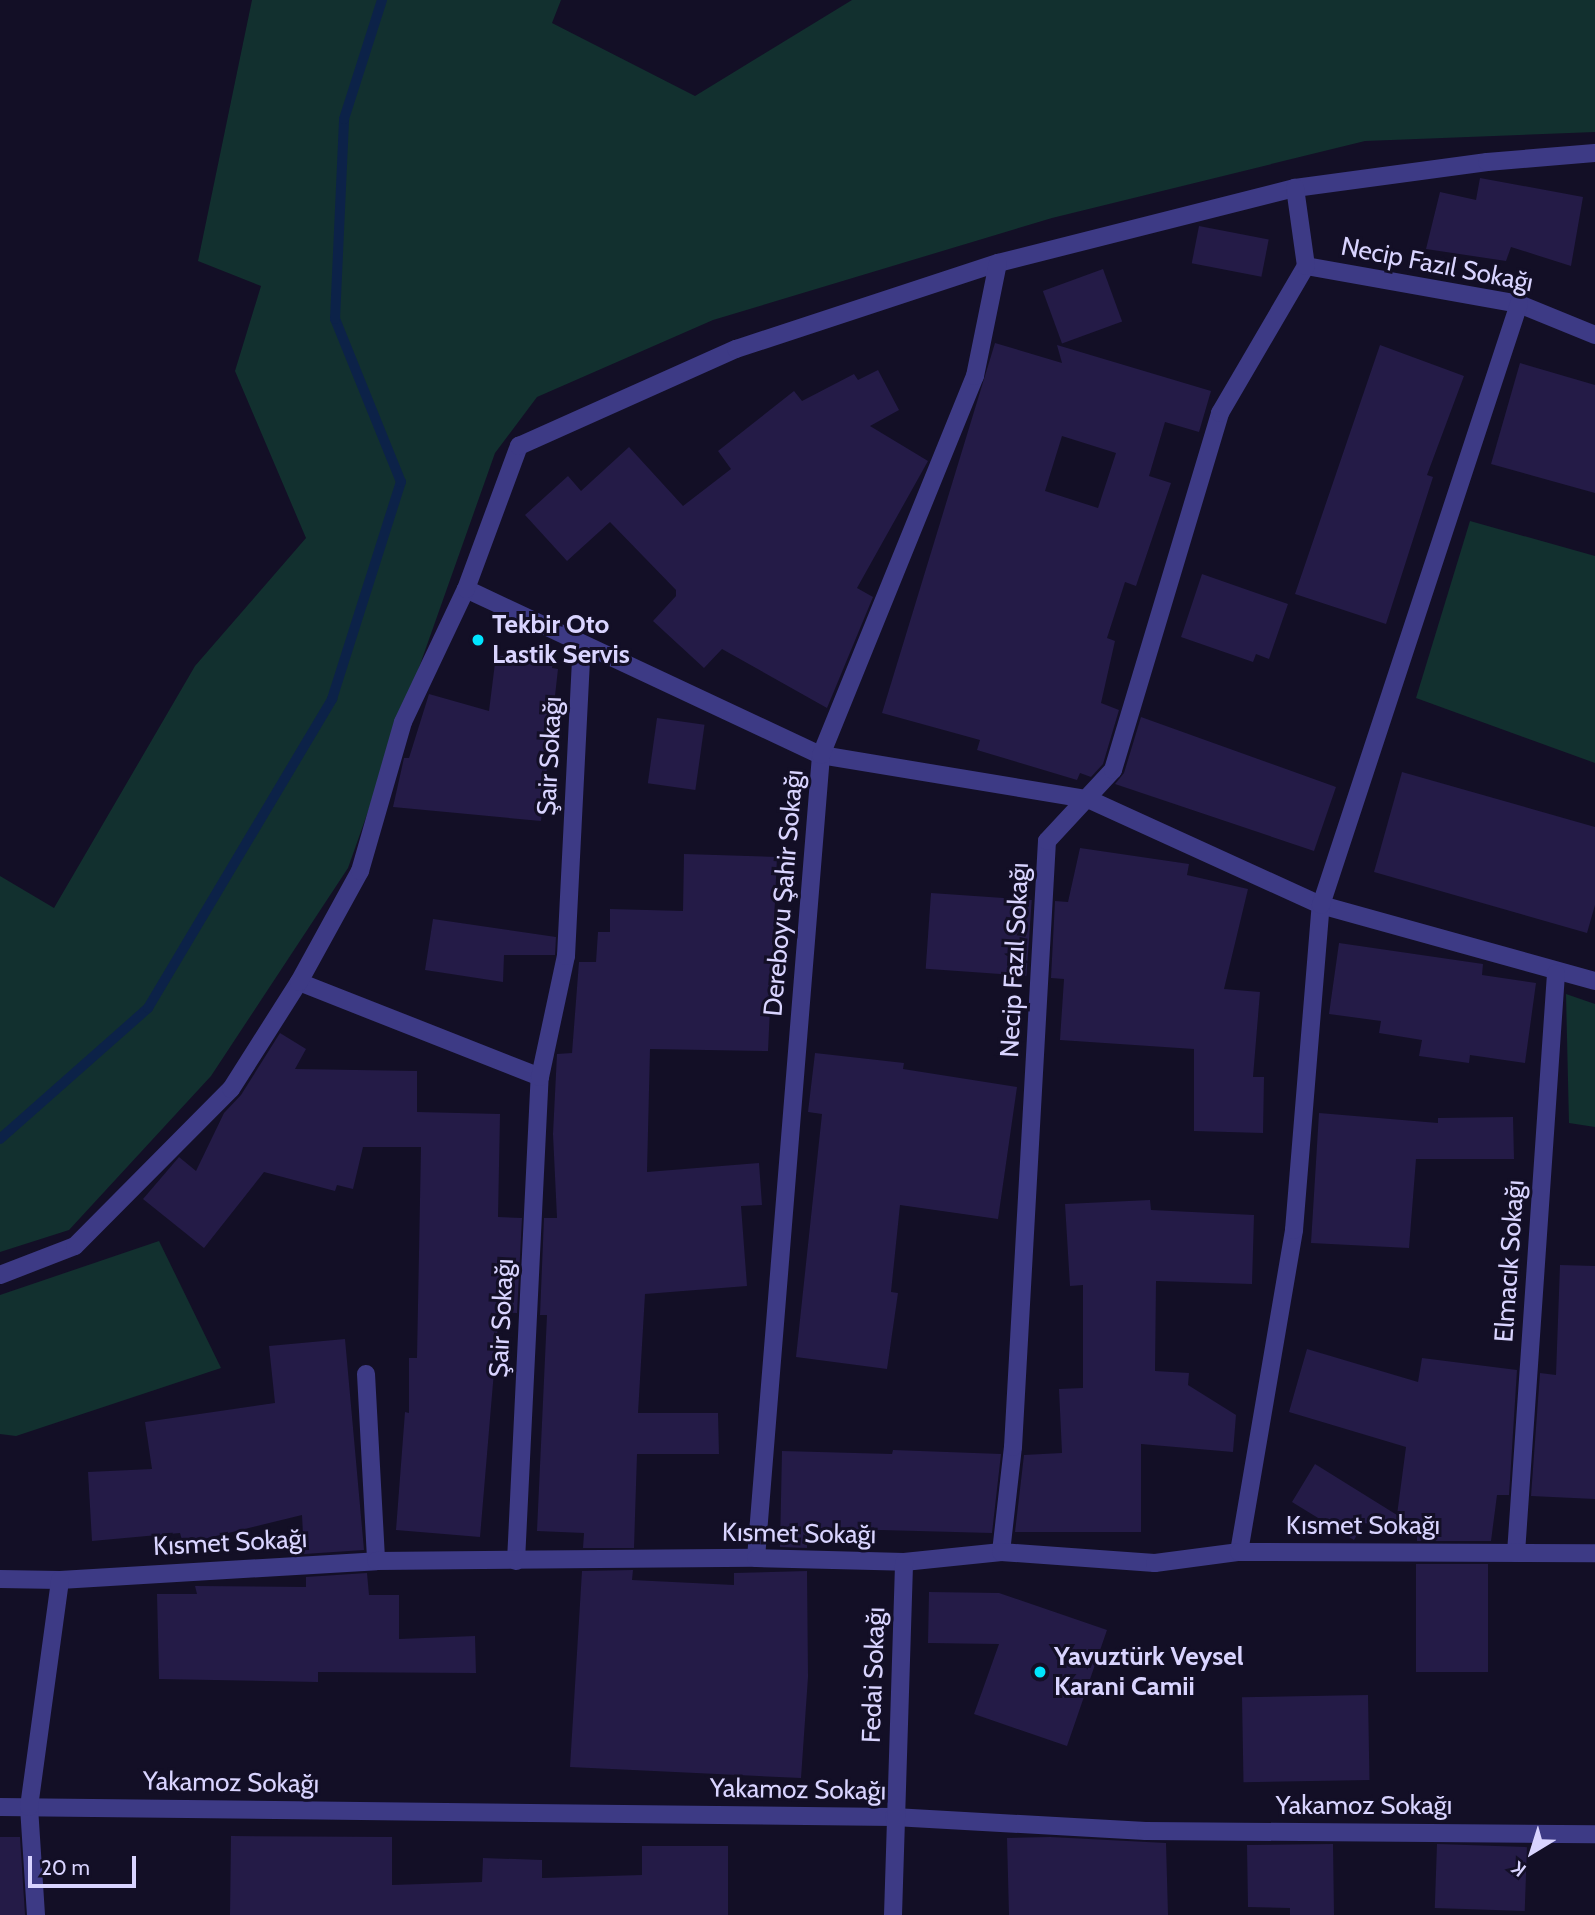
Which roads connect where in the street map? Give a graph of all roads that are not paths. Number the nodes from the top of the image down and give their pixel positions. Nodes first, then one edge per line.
1 (1595, 153) edge
2 (1295, 188) junction
3 (998, 263) junction
4 (1306, 266) junction
5 (1519, 304) junction
6 (1595, 335) edge
7 (466, 589) junction
8 (582, 644) junction
9 (821, 755) junction
10 (1088, 799) junction
11 (1321, 905) junction
12 (1556, 973) junction
13 (1595, 981) edge
14 (299, 982) junction
15 (540, 1077) junction
16 (0, 1275) edge
17 (366, 1374) dead end
18 (1002, 1552) junction
19 (1239, 1552) junction
20 (1516, 1553) junction
21 (1595, 1553) edge
22 (756, 1558) junction
23 (376, 1561) junction
24 (516, 1561) junction
25 (904, 1562) junction
26 (0, 1579) edge
27 (60, 1580) junction
28 (0, 1807) edge
29 (29, 1807) junction
30 (894, 1817) junction
31 (1595, 1834) edge
32 (36, 1915) edge
33 (893, 1915) edge

1 - 2 street
2 - 3 street
2 - 4 street, Necip Fazıl Sokağı
3 - 7 street
3 - 9 street, Dereboyu Şahir Sokağı
4 - 5 street, Necip Fazıl Sokağı
4 - 10 street, Necip Fazıl Sokağı
5 - 6 street, Necip Fazıl Sokağı
5 - 11 street
7 - 8 street
7 - 14 street
8 - 9 street
8 - 15 street, Şair Sokağı
9 - 10 street
9 - 22 street, Dereboyu Şahir Sokağı
10 - 11 street
10 - 18 street, Necip Fazıl Sokağı
11 - 12 street
11 - 19 street
12 - 13 street
12 - 20 street, Elmacık Sokağı
14 - 15 street
14 - 16 street
15 - 24 street, Şair Sokağı
17 - 23 street
18 - 19 street, Kısmet Sokağı
18 - 25 street, Kısmet Sokağı
19 - 20 street, Kısmet Sokağı
20 - 21 street, Kısmet Sokağı
22 - 24 street, Kısmet Sokağı
22 - 25 street, Kısmet Sokağı
23 - 24 street, Kısmet Sokağı
23 - 27 street, Kısmet Sokağı
25 - 30 street, Fedai Sokağı
26 - 27 street, Kısmet Sokağı
27 - 29 street
28 - 29 street, Yakamoz Sokağı
29 - 30 street, Yakamoz Sokağı
29 - 32 street
30 - 31 street, Yakamoz Sokağı
30 - 33 street, Fedai Sokağı

